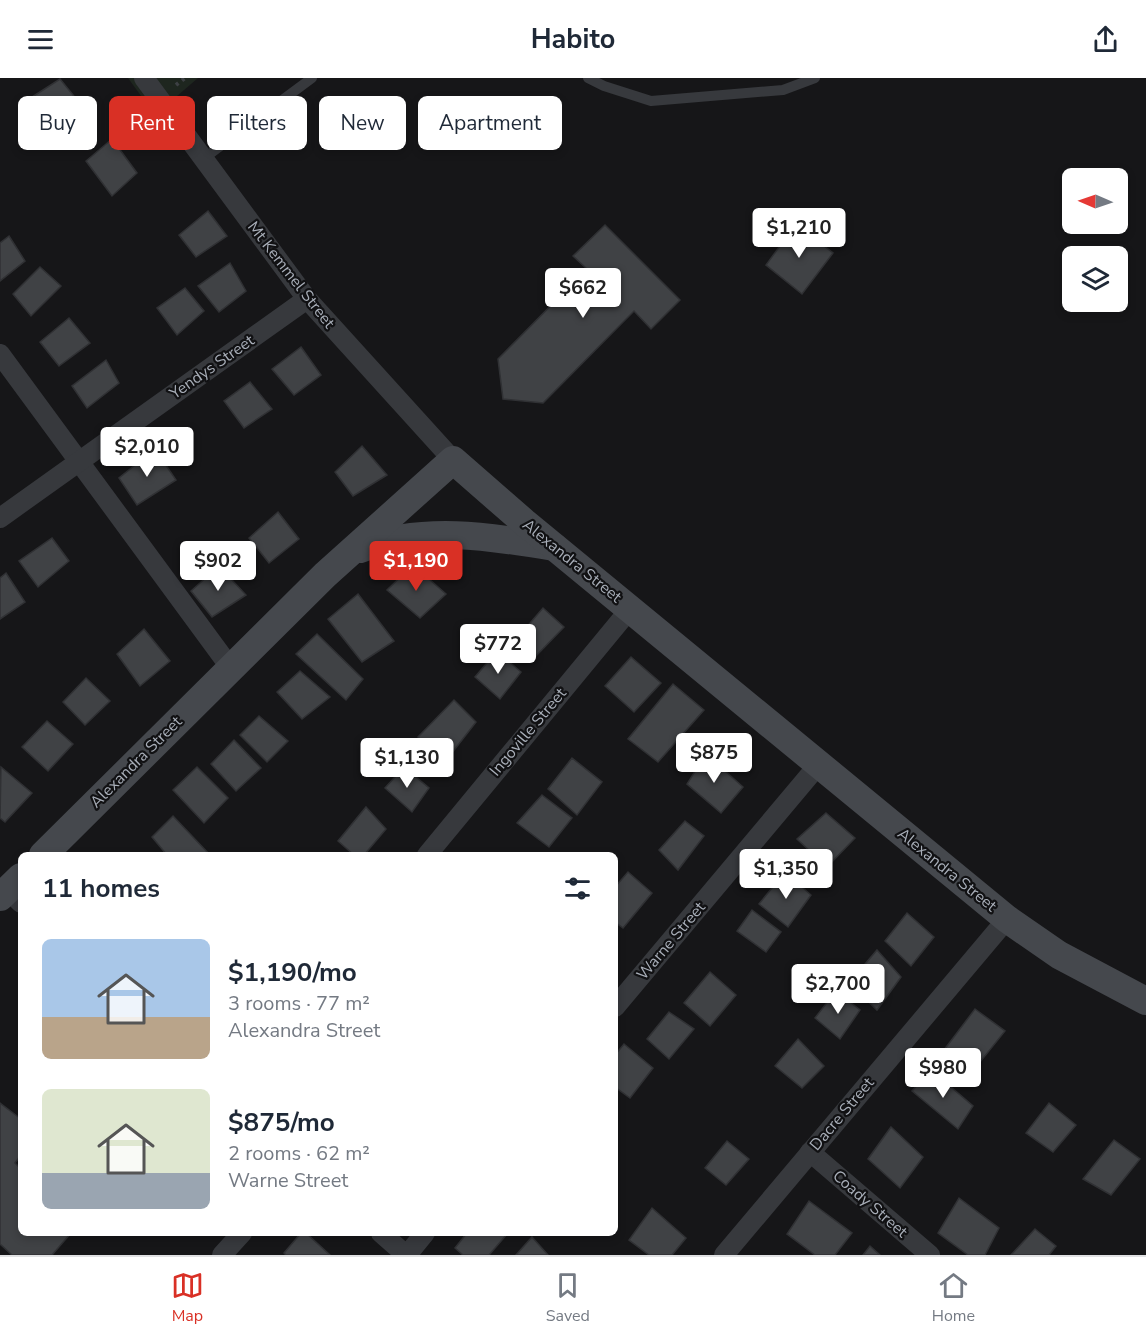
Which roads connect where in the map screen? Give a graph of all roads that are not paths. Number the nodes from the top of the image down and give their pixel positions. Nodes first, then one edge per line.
1 (144, 78) edge
2 (312, 78) edge
3 (588, 78) edge
4 (815, 78) edge
5 (203, 159) junction
6 (307, 299) junction
7 (0, 354) edge
8 (453, 460) junction
9 (79, 462) junction
10 (0, 518) edge
11 (555, 547) junction
12 (352, 552) junction
13 (630, 609) junction
14 (230, 667) junction
15 (819, 765) junction
16 (46, 852) edge
17 (429, 852) edge
18 (1007, 919) junction
19 (1146, 1001) edge
20 (618, 1003) edge
21 (810, 1152) junction
22 (239, 1236) edge
23 (385, 1236) edge
24 (423, 1236) edge
25 (222, 1255) edge
26 (407, 1255) edge
27 (724, 1255) edge
28 (930, 1255) edge

1 - 5 street, Mt Kemmel Street
2 - 5 lane
3 - 4 lane
5 - 6 street, Mt Kemmel Street
6 - 8 street, Mt Kemmel Street
6 - 9 street, Yendys Street
7 - 9 street
8 - 11 main road, Alexandra Street
8 - 12 main road, Alexandra Street
9 - 10 street, Yendys Street
9 - 14 street
11 - 12 main road
11 - 13 main road, Alexandra Street
12 - 14 main road, Alexandra Street
13 - 15 main road, Alexandra Street
13 - 17 street, Ingoville Street
14 - 16 main road, Alexandra Street
15 - 18 main road, Alexandra Street
15 - 20 street, Warne Street
18 - 19 main road, Alexandra Street
18 - 21 street, Dacre Street
21 - 27 street, Dacre Street
21 - 28 street, Coady Street
22 - 25 street
23 - 26 street
24 - 26 street

